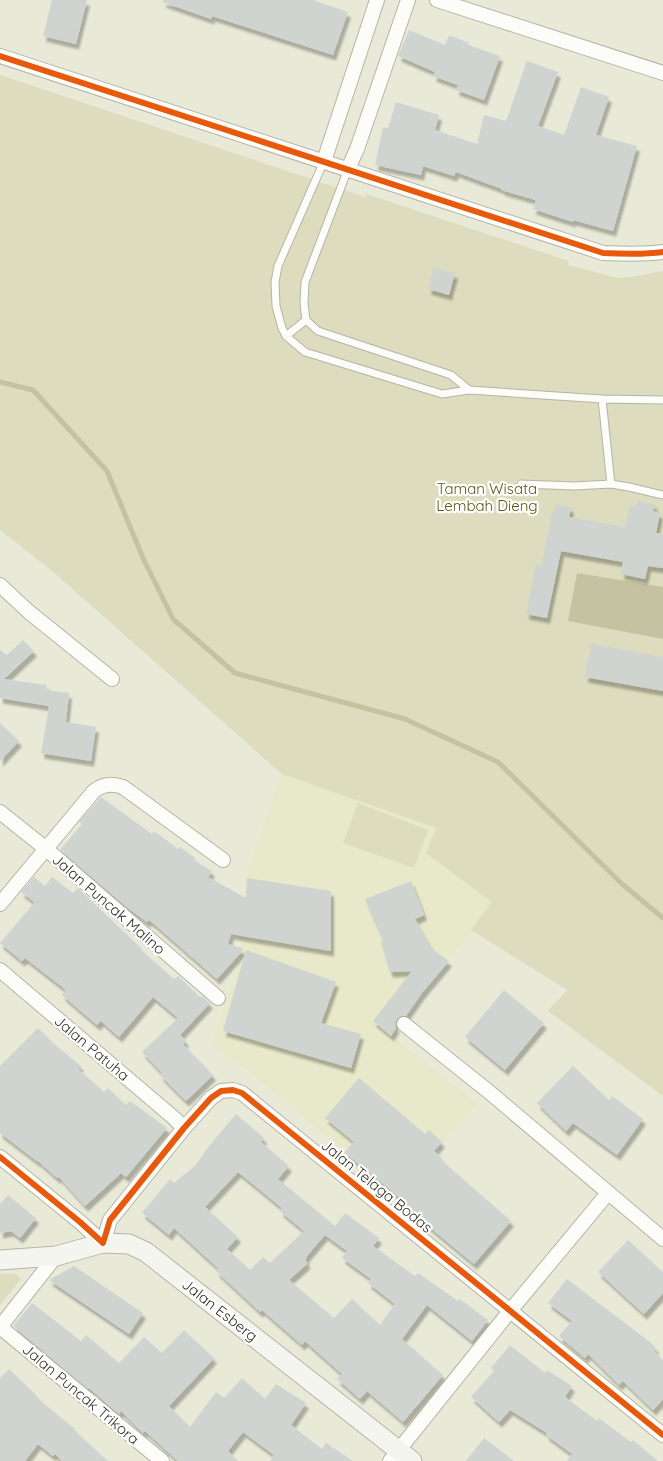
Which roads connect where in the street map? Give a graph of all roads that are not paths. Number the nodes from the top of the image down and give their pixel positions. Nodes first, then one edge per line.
1 (377, 0) edge
2 (408, 0) edge
3 (436, 0) edge
4 (0, 56) edge
5 (663, 73) edge
6 (324, 161) junction
7 (348, 169) junction
8 (663, 252) edge
9 (306, 320) junction
10 (286, 336) junction
11 (468, 390) junction
12 (602, 399) junction
13 (663, 400) edge
14 (521, 484) dead end
15 (611, 484) junction
16 (663, 495) edge
17 (0, 585) edge
18 (112, 680) dead end
19 (0, 812) edge
20 (45, 848) junction
21 (223, 860) dead end
22 (0, 904) edge
23 (0, 970) edge
24 (218, 998) dead end
25 (404, 1024) dead end
26 (184, 1128) junction
27 (0, 1157) edge
28 (608, 1193) junction
29 (663, 1240) edge
30 (103, 1243) junction
31 (56, 1256) junction
32 (0, 1260) edge
33 (510, 1311) junction
34 (0, 1327) edge
35 (663, 1436) edge
36 (401, 1458) edge
37 (162, 1461) edge

1 - 6 street
2 - 7 street
3 - 5 street
4 - 6 street
6 - 7 street
6 - 10 lane
7 - 8 street
7 - 9 lane
9 - 10 lane
9 - 11 lane
10 - 11 lane
11 - 12 lane
12 - 13 lane
12 - 15 lane
14 - 15 lane
15 - 16 lane
17 - 18 street
19 - 20 street, Jalan Puncak Malino
20 - 21 street
20 - 22 street
20 - 24 street, Jalan Puncak Malino
23 - 26 street, Jalan Patuha
25 - 28 street
26 - 30 street, Jalan Telaga Bodas
26 - 33 street, Jalan Telaga Bodas
27 - 30 street
28 - 29 street
28 - 33 street
30 - 31 main road, Jalan Esberg
30 - 36 main road, Jalan Esberg
31 - 32 main road, Jalan Esberg
31 - 34 street
33 - 35 street, Jalan Telaga Bodas
33 - 36 street
34 - 37 street, Jalan Puncak Trikora

